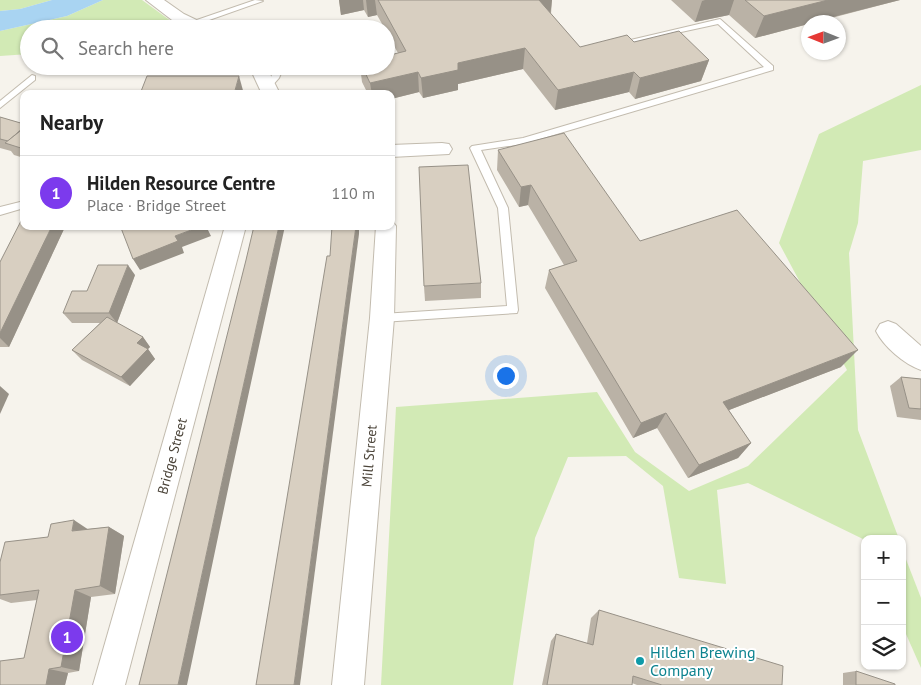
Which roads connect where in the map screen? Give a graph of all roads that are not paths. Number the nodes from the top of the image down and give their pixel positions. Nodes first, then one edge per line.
1 (155, 1) edge
2 (259, 1) edge
3 (187, 20) edge
4 (212, 20) edge
5 (626, 42) edge
6 (262, 75) edge
7 (276, 75) edge
8 (32, 78) dead end
9 (270, 89) edge
10 (10, 97) junction
11 (20, 99) edge
12 (0, 105) edge
13 (442, 149) dead end
14 (395, 151) edge
15 (20, 205) edge
16 (0, 211) edge
17 (235, 230) edge
18 (386, 230) edge
19 (382, 318) junction
20 (888, 331) dead end
21 (921, 360) edge
22 (109, 685) edge
23 (348, 685) edge

1 - 3 street
2 - 4 lane
5 - 19 lane
6 - 9 street
7 - 9 lane
8 - 10 lane
10 - 11 lane
10 - 12 lane
13 - 14 street
15 - 16 lane
17 - 22 street, Bridge Street
18 - 19 street, Mill Street
19 - 23 street, Mill Street
20 - 21 street

